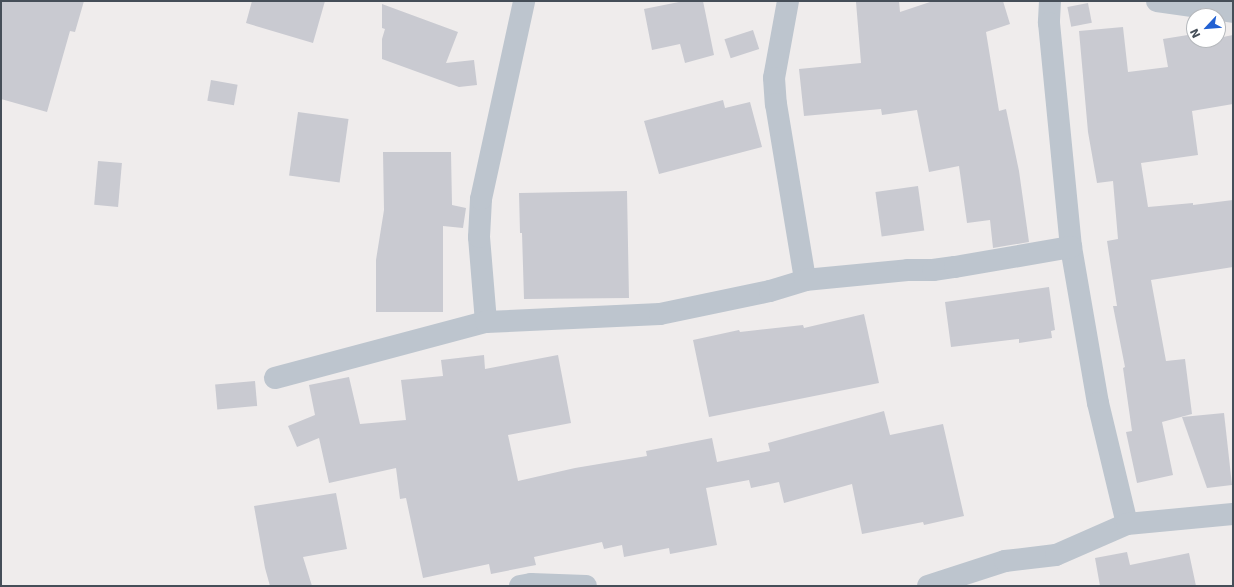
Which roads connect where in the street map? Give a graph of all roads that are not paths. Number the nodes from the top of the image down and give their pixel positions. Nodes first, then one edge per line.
1 (524, 1) edge
2 (788, 1) edge
3 (1050, 1) edge
4 (1157, 1) edge
5 (1233, 12) edge
6 (1071, 247) junction
7 (805, 280) junction
8 (486, 322) junction
9 (275, 378) dead end
10 (1233, 514) edge
11 (1127, 524) junction
12 (520, 586) edge
13 (586, 586) edge
14 (928, 586) edge

1 - 8 street
2 - 7 street
3 - 6 street
4 - 5 street
6 - 7 street
6 - 11 street
7 - 8 street
8 - 9 street
10 - 11 street
11 - 14 street
12 - 13 street

